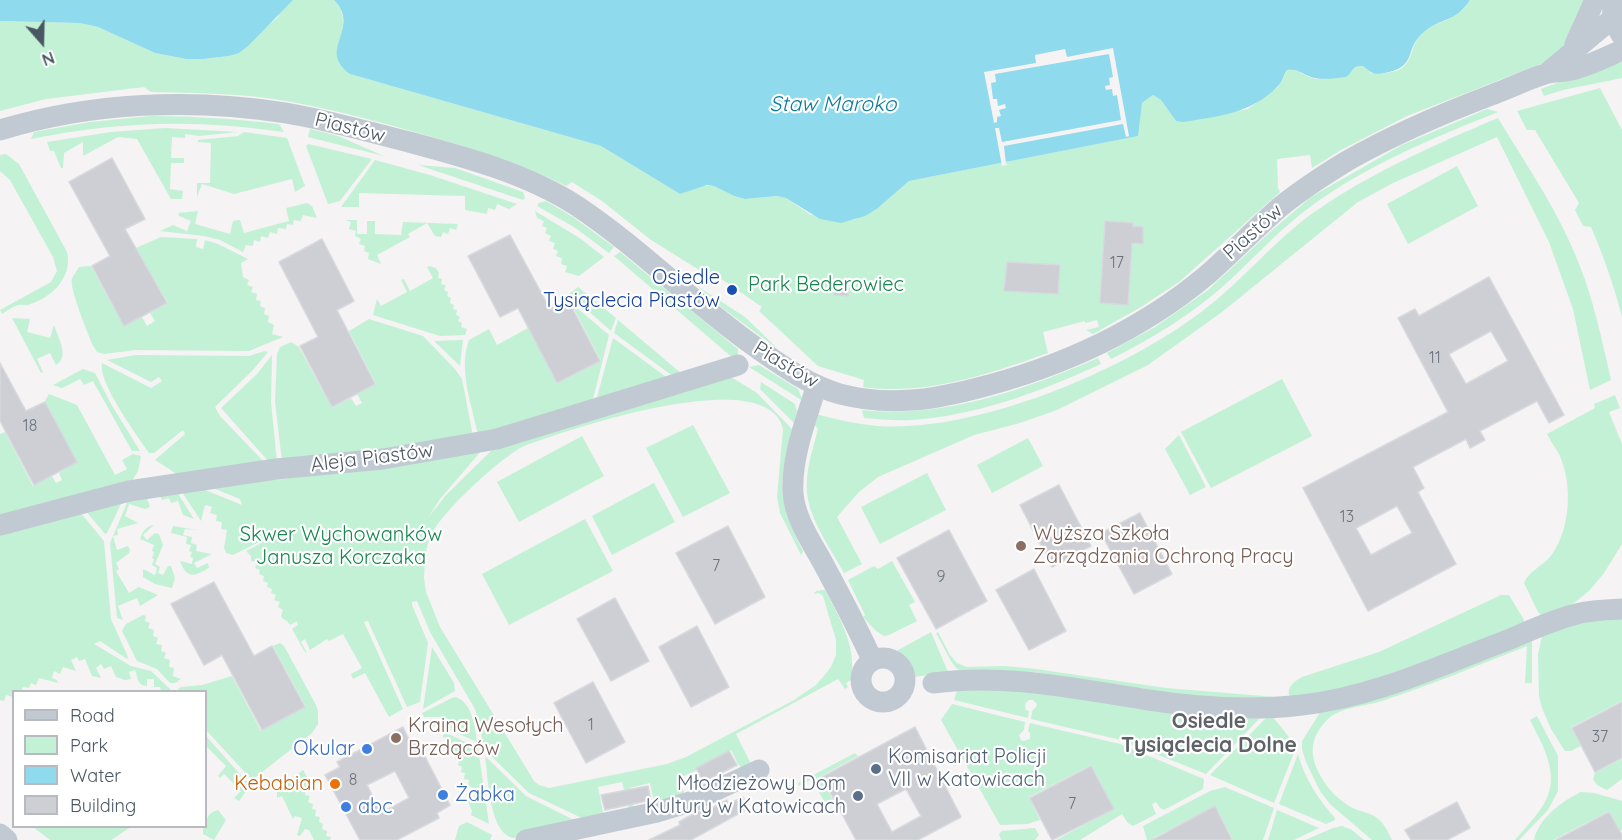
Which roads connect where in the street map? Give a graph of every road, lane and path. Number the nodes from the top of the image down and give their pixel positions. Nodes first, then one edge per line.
1 (1595, 0) edge
2 (1616, 18) edge
3 (1622, 51) edge
4 (1570, 53) junction
5 (1547, 73) junction
6 (0, 130) edge
7 (738, 364) dead end
8 (817, 385) junction
9 (0, 525) edge
10 (1622, 609) edge
11 (872, 660) dead end
12 (933, 683) dead end
13 (759, 770) dead end
14 (0, 834) edge
15 (7, 840) edge
16 (525, 840) edge

1 - 4 street
2 - 4 street, Piastów
3 - 5 street, Piastów
4 - 5 street, Piastów
5 - 8 street, Piastów
6 - 8 street, Piastów
7 - 9 street, Aleja Piastów
8 - 11 street
10 - 12 street
13 - 16 street
14 - 15 street

